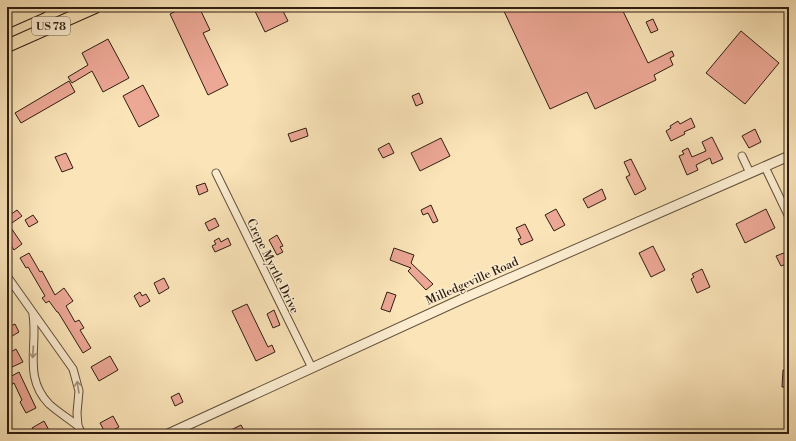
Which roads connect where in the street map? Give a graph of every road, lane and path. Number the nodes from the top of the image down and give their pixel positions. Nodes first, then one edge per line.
1 (41, 7) edge
2 (95, 7) edge
3 (12, 15) edge
4 (7, 46) edge
5 (742, 156) dead end
6 (789, 156) edge
7 (765, 167) junction
8 (216, 173) dead end
9 (750, 173) junction
10 (789, 217) edge
11 (7, 276) edge
12 (33, 313) junction
13 (312, 368) junction
14 (78, 426) junction
15 (82, 434) edge
16 (168, 434) edge

1 - 3 highway, US 78
2 - 4 highway, US 78
5 - 9 street
6 - 7 street, Milledgeville Road
7 - 9 street, Milledgeville Road
7 - 10 street
8 - 13 street, Crepe Myrtle Drive
9 - 13 street, Milledgeville Road
11 - 12 street
14 -> 12 street
12 -> 14 street
13 - 16 street, Milledgeville Road
14 - 15 street

